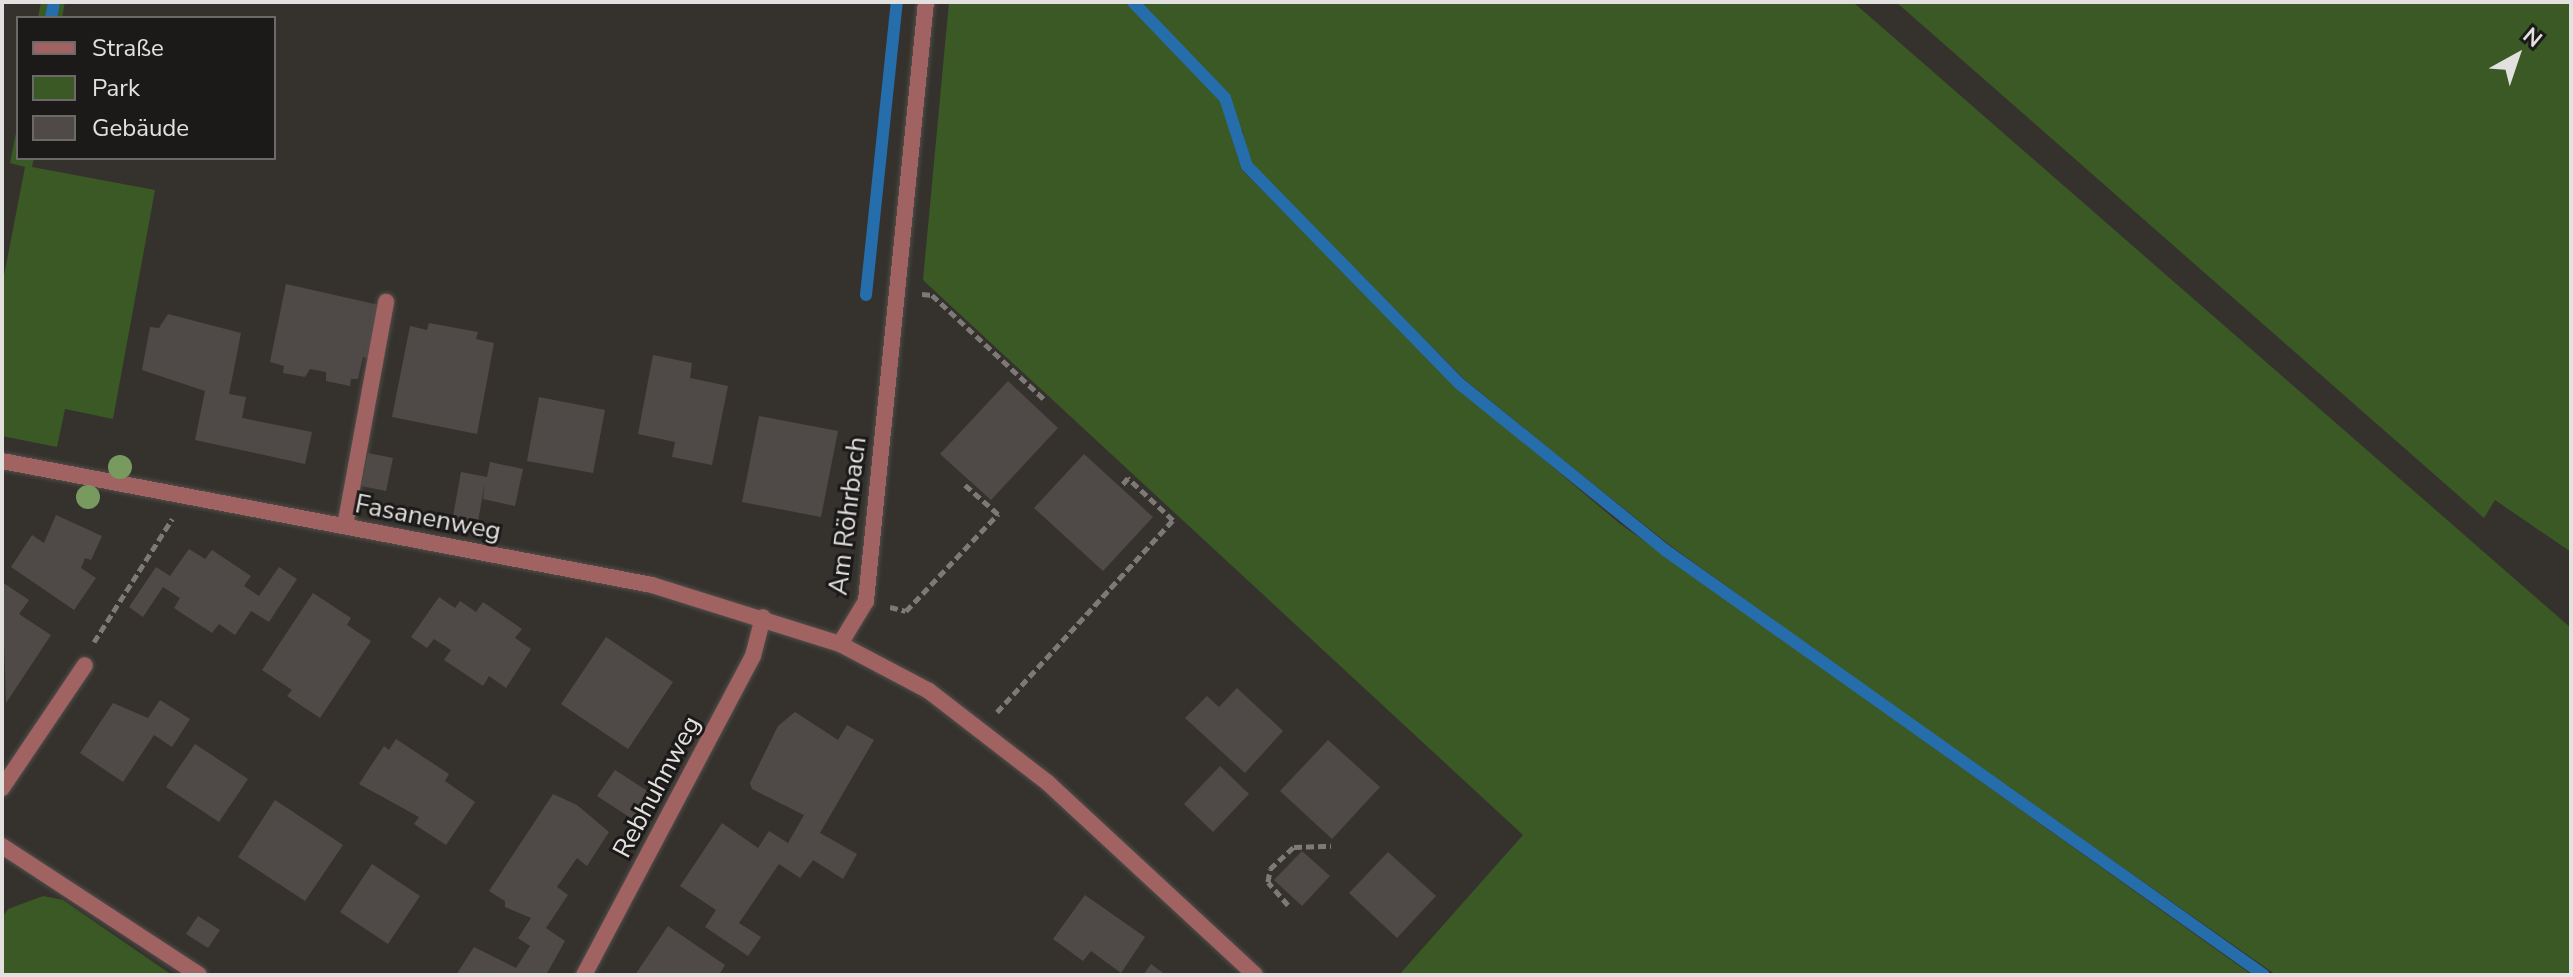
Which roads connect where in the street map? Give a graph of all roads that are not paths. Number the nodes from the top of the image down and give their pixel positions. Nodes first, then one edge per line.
1 (926, 2) edge
2 (386, 302) dead end
3 (2, 461) edge
4 (345, 526) junction
5 (763, 617) junction
6 (840, 644) junction
7 (85, 665) road end
8 (2, 788) edge
9 (2, 846) edge
10 (199, 975) edge
11 (584, 975) edge
12 (1255, 975) edge

1 - 6 street, Am Röhrbach
2 - 4 street
3 - 4 street, Fasanenweg
4 - 5 street, Fasanenweg
5 - 6 street, Fasanenweg
5 - 11 street, Rebhuhnweg
6 - 12 street
7 - 8 street
9 - 10 street

